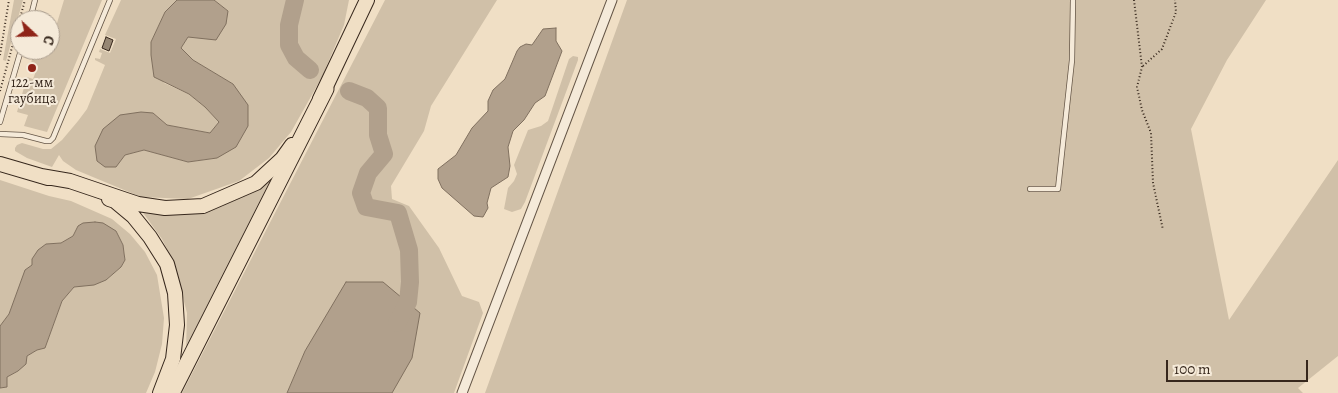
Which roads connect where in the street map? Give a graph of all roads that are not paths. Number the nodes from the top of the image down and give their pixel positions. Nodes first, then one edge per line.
1 (110, 0) edge
2 (367, 0) edge
3 (612, 0) edge
4 (1072, 0) edge
5 (18, 60) edge
6 (326, 89) junction
7 (0, 122) edge
8 (0, 134) edge
9 (0, 164) edge
10 (41, 176) junction
11 (1030, 189) dead end
12 (160, 393) edge
13 (172, 393) edge
14 (462, 393) edge

1 - 8 lane
2 - 6 main road
3 - 14 street
4 - 11 lane
5 - 7 lane
6 - 10 main road
6 - 13 highway
9 - 10 main road
10 - 12 main road

